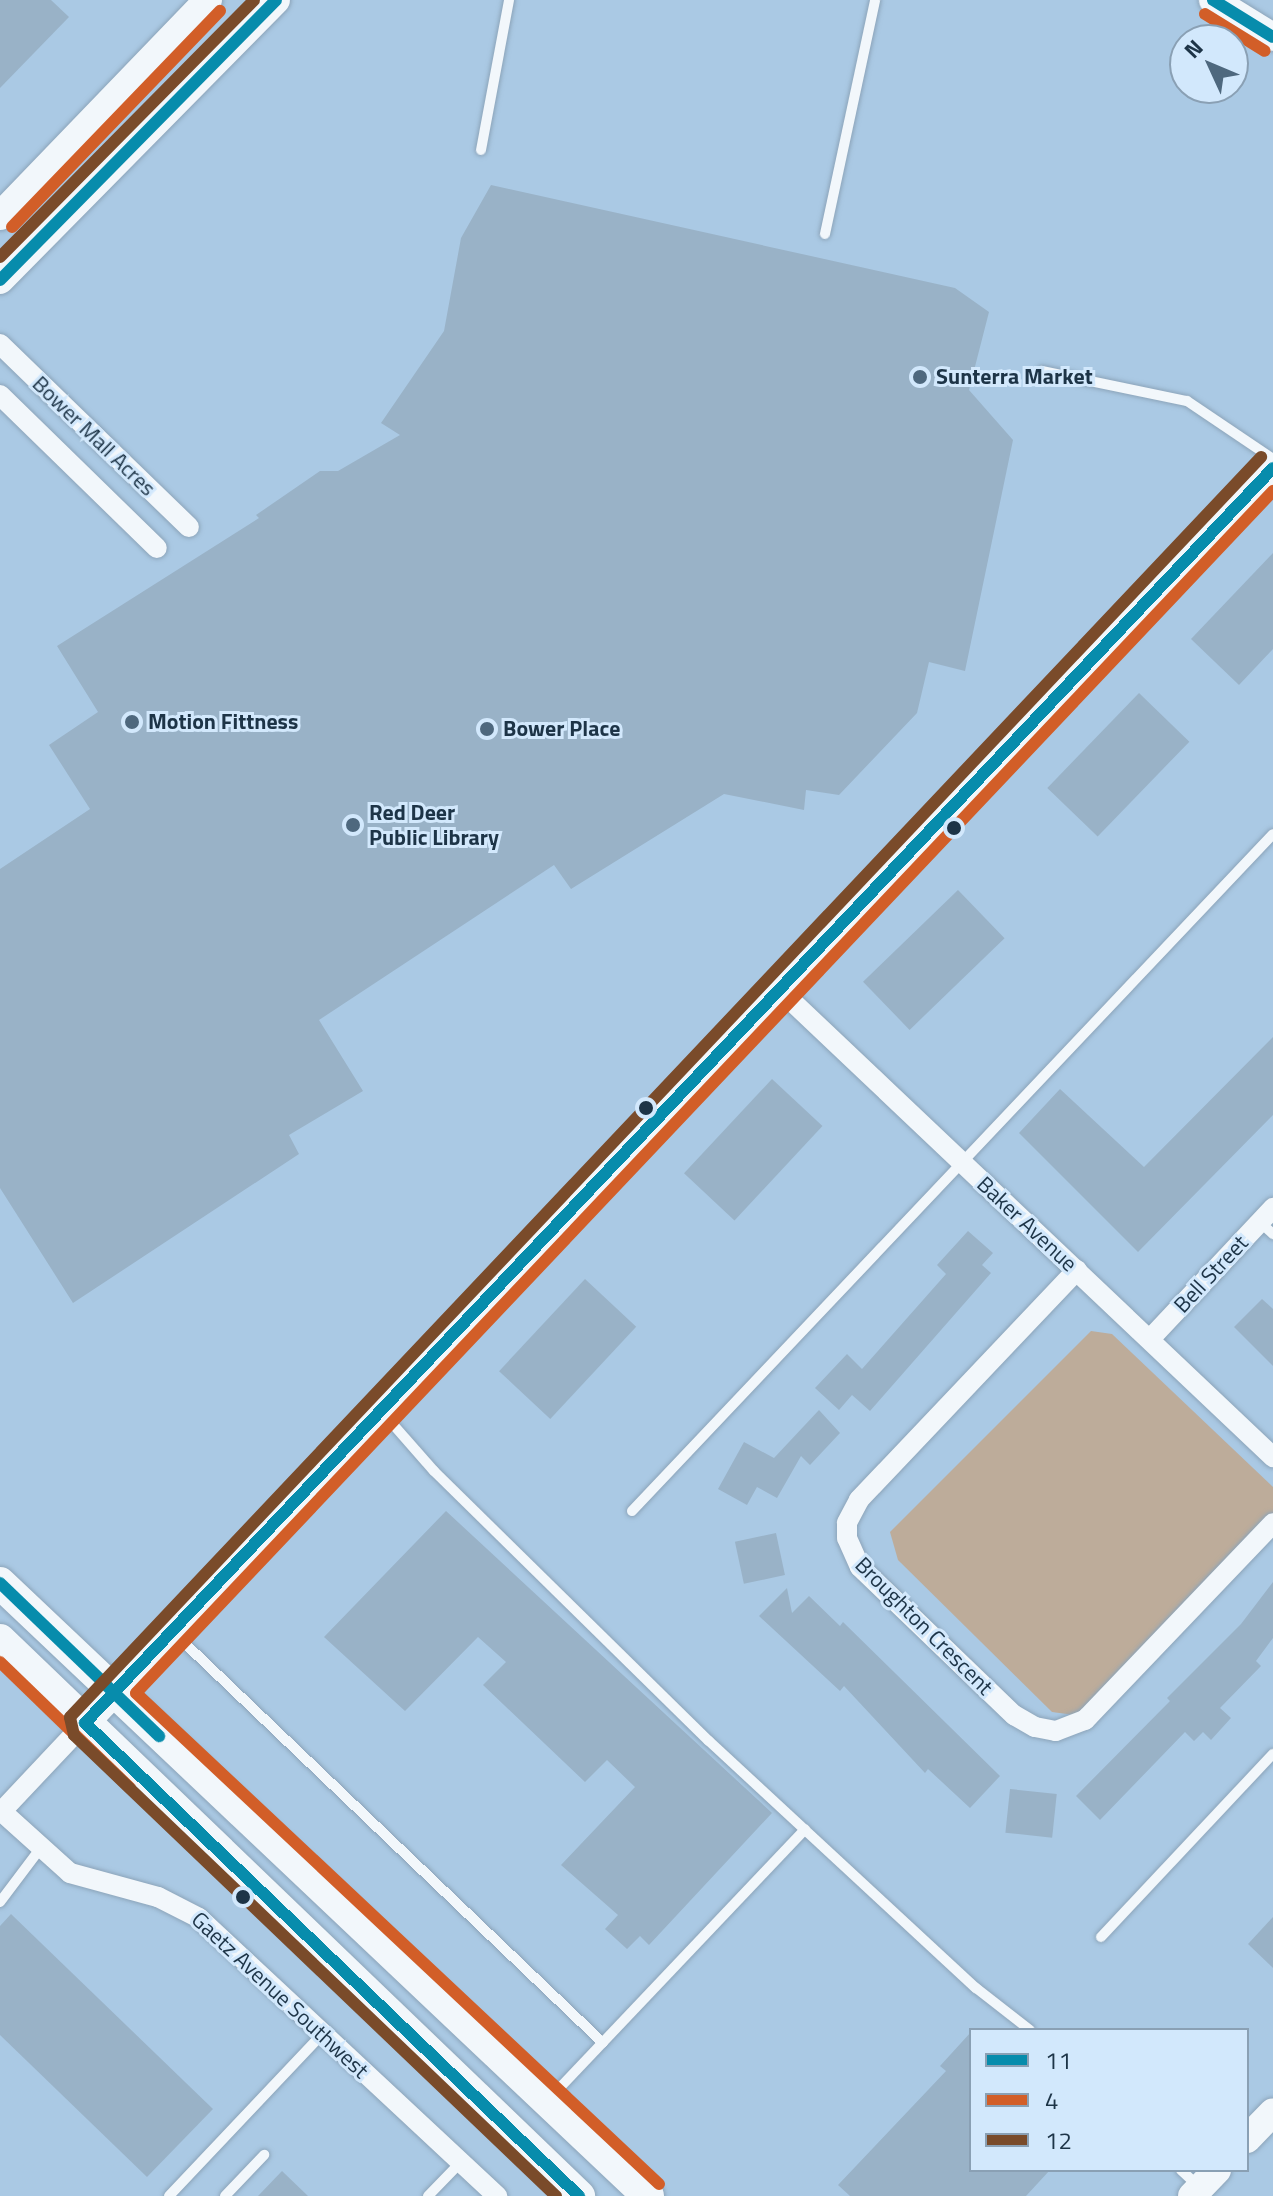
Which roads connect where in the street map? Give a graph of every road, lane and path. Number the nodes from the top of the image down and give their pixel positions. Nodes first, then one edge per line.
1 (208, 0) edge
2 (276, 0) edge
3 (509, 0) edge
4 (875, 0) edge
5 (1213, 0) edge
6 (1273, 37) edge
7 (481, 150) dead end
8 (0, 216) edge
9 (825, 234) dead end
10 (0, 280) edge
11 (0, 344) edge
12 (1042, 371) dead end
13 (0, 395) edge
14 (1273, 459) edge
15 (1273, 468) edge
16 (189, 527) dead end
17 (157, 548) dead end
18 (1273, 834) edge
19 (781, 991) junction
20 (962, 1162) junction
21 (1269, 1221) edge
22 (1077, 1270) junction
23 (1150, 1339) junction
24 (382, 1411) junction
25 (1273, 1457) edge
26 (632, 1511) dead end
27 (1273, 1523) edge
28 (0, 1583) edge
29 (173, 1632) junction
30 (0, 1640) edge
31 (113, 1694) junction
32 (85, 1723) junction
33 (1273, 1754) edge
34 (1, 1811) edge
35 (805, 1829) junction
36 (40, 1849) junction
37 (0, 1902) edge
38 (1101, 1937) dead end
39 (1027, 2028) edge
40 (322, 2034) junction
41 (603, 2043) junction
42 (550, 2099) junction
43 (1273, 2112) edge
44 (1249, 2137) edge
45 (264, 2155) dead end
46 (461, 2162) junction
47 (169, 2196) edge
48 (225, 2196) edge
49 (428, 2196) edge
50 (497, 2196) edge
51 (579, 2196) edge
52 (648, 2196) edge

1 - 8 street
2 - 10 street
3 - 7 lane
4 - 9 lane
5 - 6 street
11 - 16 street, Bower Mall Acres
12 - 14 lane
13 - 17 street, Bower Mall Acres
15 - 19 street
18 - 20 lane
19 - 20 street, Baker Avenue
19 - 24 street
20 - 22 street, Baker Avenue
20 - 26 lane
21 - 23 street, Bell Street
22 - 23 street, Baker Avenue
22 - 27 street, Broughton Crescent
23 - 25 street, Baker Avenue
24 - 29 street
24 - 35 lane
28 - 31 main road
29 - 31 street
29 - 41 lane
30 - 32 main road
31 - 32 street
31 - 42 main road
32 - 34 street
32 - 51 main road
33 - 38 lane
34 - 36 street, Gaetz Avenue Southwest
35 - 39 lane
35 - 41 lane
36 - 37 lane
36 - 40 street, Gaetz Avenue Southwest
40 - 46 street, Gaetz Avenue Southwest
40 - 47 lane
41 - 42 lane
42 - 52 main road
43 - 44 street
45 - 48 lane
46 - 49 lane
46 - 50 street, Gaetz Avenue Southwest

